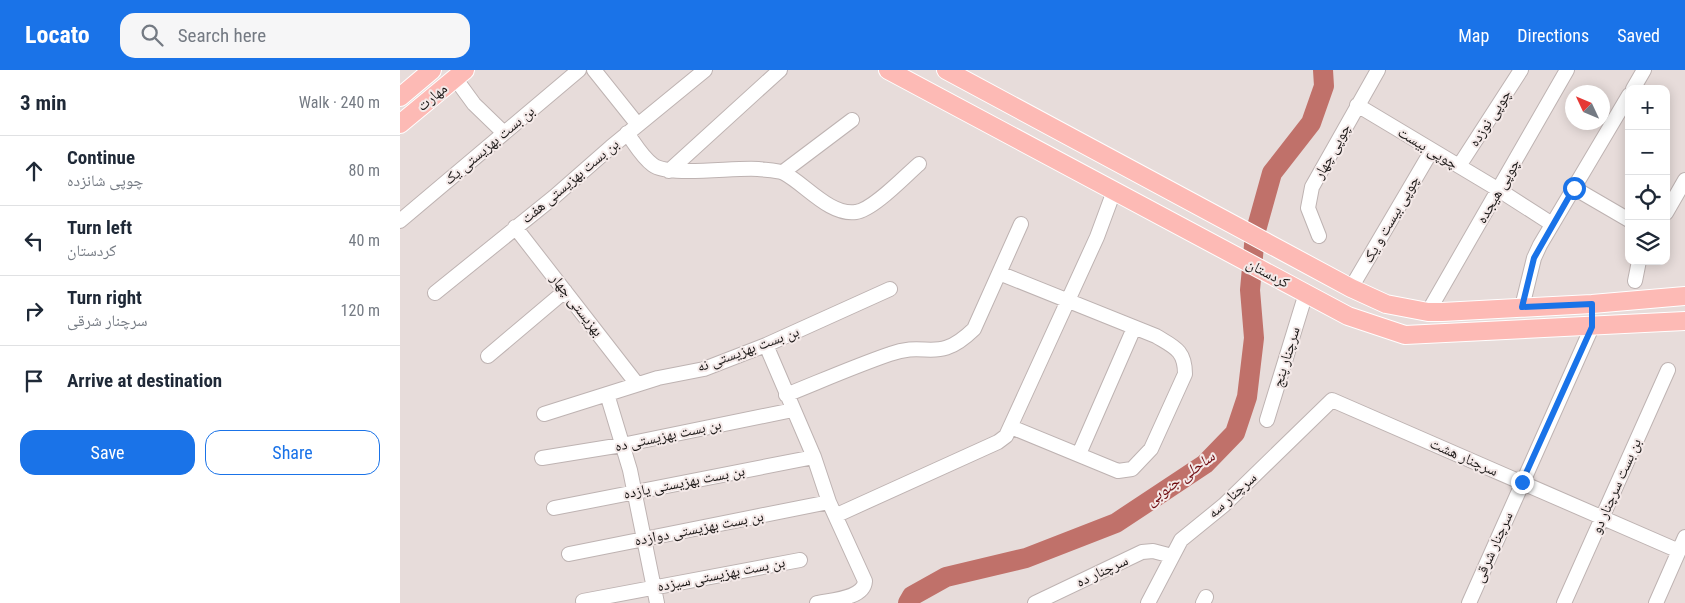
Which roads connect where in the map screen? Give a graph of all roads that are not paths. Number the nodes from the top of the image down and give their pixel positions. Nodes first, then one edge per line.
1 (432, 70) edge
2 (579, 70) edge
3 (594, 70) edge
4 (705, 70) edge
5 (780, 70) edge
6 (888, 70) edge
7 (946, 70) edge
8 (1378, 70) edge
9 (1521, 70) edge
10 (1568, 70) edge
11 (1644, 70) edge
12 (456, 73) edge
13 (1635, 85) edge
14 (400, 97) edge
15 (1625, 102) edge
16 (1357, 106) junction
17 (852, 120) dead end
18 (400, 124) edge
19 (632, 129) junction
20 (504, 134) junction
21 (1432, 150) junction
22 (919, 164) dead end
23 (1459, 166) junction
24 (669, 171) junction
25 (784, 172) junction
26 (1685, 180) edge
27 (1574, 188) junction
28 (1499, 190) junction
29 (1114, 192) junction
30 (1670, 206) edge
31 (1625, 218) edge
32 (400, 221) edge
33 (1021, 224) dead end
34 (1552, 224) junction
35 (515, 227) junction
36 (1319, 236) dead end
37 (1638, 265) edge
38 (999, 273) junction
39 (1635, 281) dead end
40 (1351, 288) junction
41 (890, 289) dead end
42 (566, 291) junction
43 (435, 293) dead end
44 (1306, 293) junction
45 (1685, 296) edge
46 (1068, 300) junction
47 (1592, 304) junction
48 (1522, 307) junction
49 (1428, 312) junction
50 (1685, 320) edge
51 (1592, 327) junction
52 (1134, 328) junction
53 (766, 345) junction
54 (488, 356) dead end
55 (1668, 370) dead end
56 (637, 384) junction
57 (607, 394) junction
58 (786, 395) junction
59 (1332, 400) joint
60 (793, 410) junction
61 (544, 414) dead end
62 (1267, 420) dead end
63 (1011, 427) junction
64 (622, 445) junction
65 (1079, 454) junction
66 (814, 457) junction
67 (542, 458) dead end
68 (1522, 482) junction
69 (634, 492) junction
70 (829, 502) junction
71 (554, 508) dead end
72 (837, 515) junction
73 (1602, 517) junction
74 (1685, 537) edge
75 (644, 538) junction
76 (1679, 551) junction
77 (569, 554) dead end
78 (1172, 556) junction
79 (800, 560) dead end
80 (654, 587) junction
81 (1064, 589) junction
82 (583, 601) dead end
83 (658, 603) edge
84 (816, 603) edge
85 (1035, 603) edge
86 (1058, 603) edge
87 (1148, 603) edge
88 (1469, 603) edge
89 (1564, 603) edge
90 (1656, 603) edge

1 - 14 main road, مهارت
2 - 20 street, بن بست بهزیستی یک
3 - 19 street
4 - 19 street, بن بست بهزیستی هفت
5 - 24 street
6 - 29 main road, کردستان
7 - 40 main road, کردستان
8 - 16 street, چوپی چهار
9 - 23 street, چوپی نوزده
10 - 28 street, چوپی هیجده
11 - 13 street
12 - 18 main road, مهارت
12 - 20 street
15 - 27 street
16 - 21 street, چوپی بیست
16 - 36 street, چوپی چهار
17 - 25 street
19 - 24 street
19 - 35 street, بن بست بهزیستی هفت
20 - 32 street, بن بست بهزیستی یک
21 - 23 street, چوپی بیست
21 - 40 street, چوپی بیست و یک
22 - 25 street
23 - 28 street, چوپی بیست
24 - 25 street
26 - 30 street
27 - 31 street
27 - 34 street
28 - 34 street, چوپی بیست
28 - 49 street, چوپی هیجده
29 - 44 main road, کردستان
29 - 46 street
33 - 38 street
34 - 48 street
35 - 42 street, بهزیستی چهار
35 - 43 street, بن بست بهزیستی هفت
37 - 39 street
38 - 46 street
38 - 58 street
40 - 49 main road, کردستان
41 - 53 street, بن بست بهزیستی نه
42 - 54 street
42 - 56 street, بهزیستی چهار
44 - 51 main road, کردستان
44 - 62 street, سرچنار پنج
45 - 47 main road, کردستان
46 - 52 street
46 - 63 street
47 - 48 main road, کردستان
47 - 51 main road
48 - 49 main road, کردستان
50 - 51 main road, کردستان
51 - 68 street, سرچنار شرقی
52 - 65 street
52 - 65 street
53 - 56 street, بن بست بهزیستی نه
53 - 58 street
55 - 73 street, بن بست سرچنار دو
56 - 57 street, بن بست بهزیستی نه
57 - 61 street, بن بست بهزیستی نه
57 - 64 street
58 - 60 street
59 - 68 street, سرچنار هشت
59 - 78 street, سرچنار سه
60 - 64 street, بن بست بهزیستی ده
60 - 66 street
63 - 65 street
63 - 72 street
64 - 67 street, بن بست بهزیستی ده
64 - 69 street
66 - 69 street, بن بست بهزیستی یازده
66 - 70 street
68 - 73 street, سرچنار هشت
68 - 88 street, سرچنار شرقی
69 - 71 street, بن بست بهزیستی یازده
69 - 75 street
70 - 72 street
70 - 75 street, بن بست بهزیستی دوازده
72 - 84 street
73 - 76 street, سرچنار هشت
73 - 89 street, بن بست سرچنار دو
74 - 76 street
75 - 77 street, بن بست بهزیستی دوازده
75 - 80 street
76 - 90 street
78 - 81 street, سرچنار ده
78 - 87 street, سرچنار سه
79 - 80 street, بن بست بهزیستی سیزده
80 - 82 street, بن بست بهزیستی سیزده
80 - 83 street
81 - 85 street, سرچنار ده
81 - 86 street

